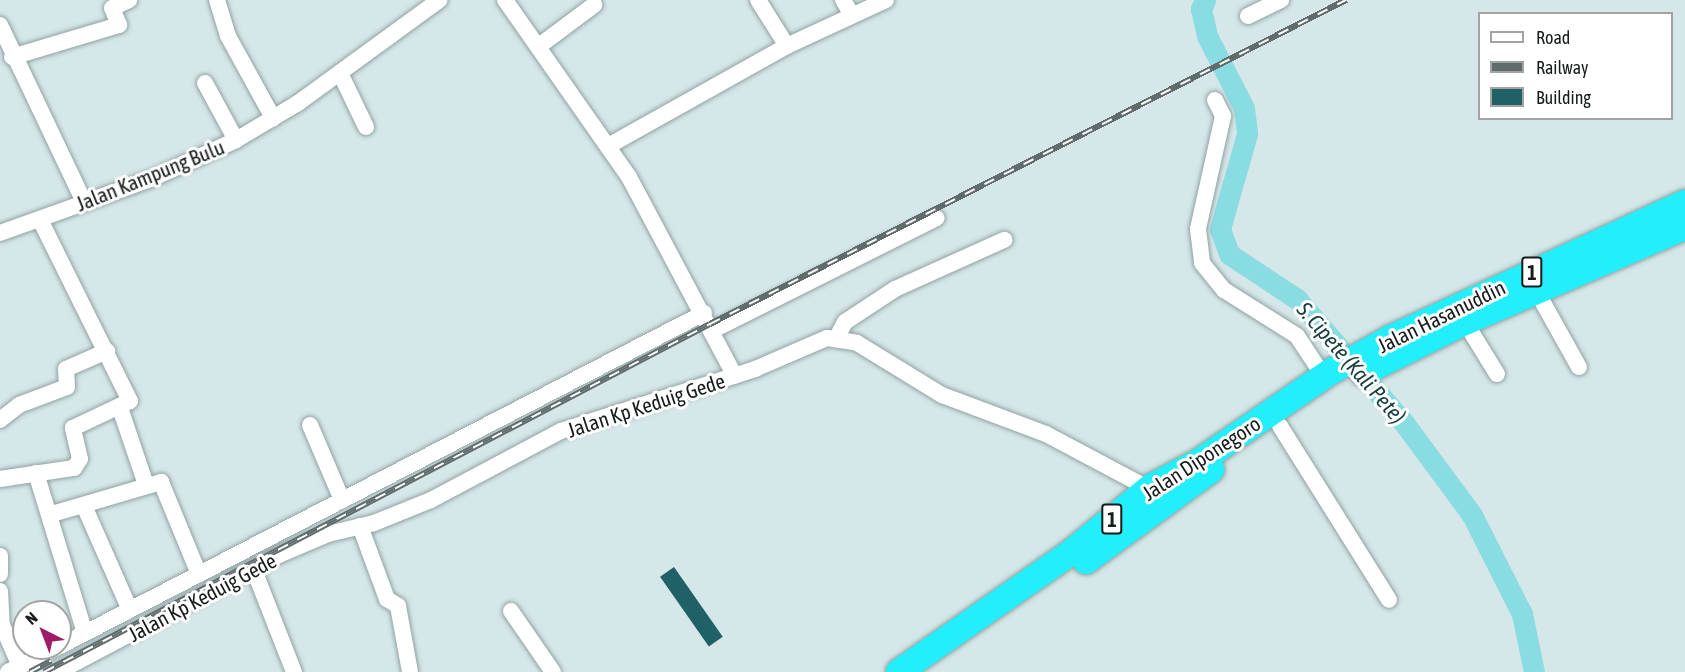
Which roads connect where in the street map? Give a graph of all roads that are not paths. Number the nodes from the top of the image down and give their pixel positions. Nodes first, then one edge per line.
1 (129, 0) edge
2 (217, 0) edge
3 (439, 0) edge
4 (505, 0) edge
5 (758, 0) edge
6 (843, 0) edge
7 (886, 0) edge
8 (1281, 0) edge
9 (594, 4) dead end
10 (852, 15) junction
11 (1248, 16) dead end
12 (0, 25) edge
13 (539, 46) junction
14 (787, 46) junction
15 (12, 57) junction
16 (340, 73) junction
17 (205, 83) dead end
18 (1215, 100) dead end
19 (273, 118) junction
20 (366, 128) dead end
21 (237, 140) junction
22 (608, 146) junction
23 (84, 202) junction
24 (1685, 203) edge
25 (937, 218) dead end
26 (40, 220) junction
27 (1685, 226) edge
28 (0, 233) edge
29 (1004, 240) dead end
30 (1537, 292) junction
31 (704, 313) junction
32 (1465, 322) junction
33 (712, 330) junction
34 (837, 337) junction
35 (1388, 350) junction
36 (107, 351) junction
37 (1579, 367) dead end
38 (1497, 374) dead end
39 (735, 376) junction
40 (1331, 378) junction
41 (120, 408) junction
42 (1274, 419) junction
43 (0, 420) edge
44 (310, 425) dead end
45 (36, 473) junction
46 (0, 479) edge
47 (146, 485) junction
48 (1158, 496) junction
49 (342, 500) junction
50 (85, 508) junction
51 (52, 514) junction
52 (360, 526) junction
53 (0, 556) edge
54 (254, 570) junction
55 (0, 574) edge
56 (199, 574) junction
57 (0, 591) edge
58 (1389, 600) dead end
59 (130, 610) junction
60 (511, 611) dead end
61 (85, 633) junction
62 (72, 640) edge
63 (32, 660) edge
64 (14, 669) edge
65 (58, 672) edge
66 (294, 672) edge
67 (410, 672) edge
68 (554, 672) edge
69 (899, 672) edge
70 (922, 672) edge

1 - 15 street
2 - 19 street
3 - 16 street, Jalan Kampung Bulu
4 - 13 street
5 - 14 street
6 - 10 street
7 - 10 street
8 - 11 street
9 - 13 street
10 - 14 street
12 - 15 street
13 - 22 street
14 - 22 street
15 - 23 street
16 - 19 street, Jalan Kampung Bulu
16 - 20 street
17 - 21 street
18 - 40 street
19 - 21 street, Jalan Kampung Bulu
21 - 23 street, Jalan Kampung Bulu
22 - 31 street
23 - 26 street, Jalan Kampung Bulu
24 - 35 highway, Jalan Hasanuddin / 1
25 - 33 street
26 - 28 street, Jalan Kampung Bulu
26 - 36 street
27 - 30 highway, Jalan Hasanuddin / 1
29 - 34 street
30 - 32 highway, Jalan Hasanuddin / 1
30 - 37 street
31 - 33 street
31 - 49 street
32 - 35 highway, Jalan Hasanuddin / 1
32 - 38 street
33 - 39 street
34 - 39 street, Jalan Kp Keduig Gede
34 - 48 street
35 - 40 highway, Jalan Hasanuddin / 1
36 - 41 street
36 - 43 street
39 - 52 street, Jalan Kp Keduig Gede
40 - 42 highway, Jalan Diponegoro / 1
41 - 45 street
41 - 47 street
42 - 48 highway, Jalan Diponegoro / 1
42 - 58 street
44 - 49 street
45 - 46 street
45 - 51 street
47 - 50 street
47 - 56 street
48 - 69 highway, Jalan Diponegoro / 1
48 - 70 highway, Jalan Diponegoro / 1
49 - 56 street
50 - 51 street
50 - 59 street
51 - 61 street
52 - 54 street, Jalan Kp Keduig Gede
52 - 67 street
53 - 55 street
54 - 65 street, Jalan Kp Keduig Gede
54 - 66 street
56 - 59 street
57 - 64 street
59 - 61 street
60 - 68 street
61 - 62 street
63 - 64 street

